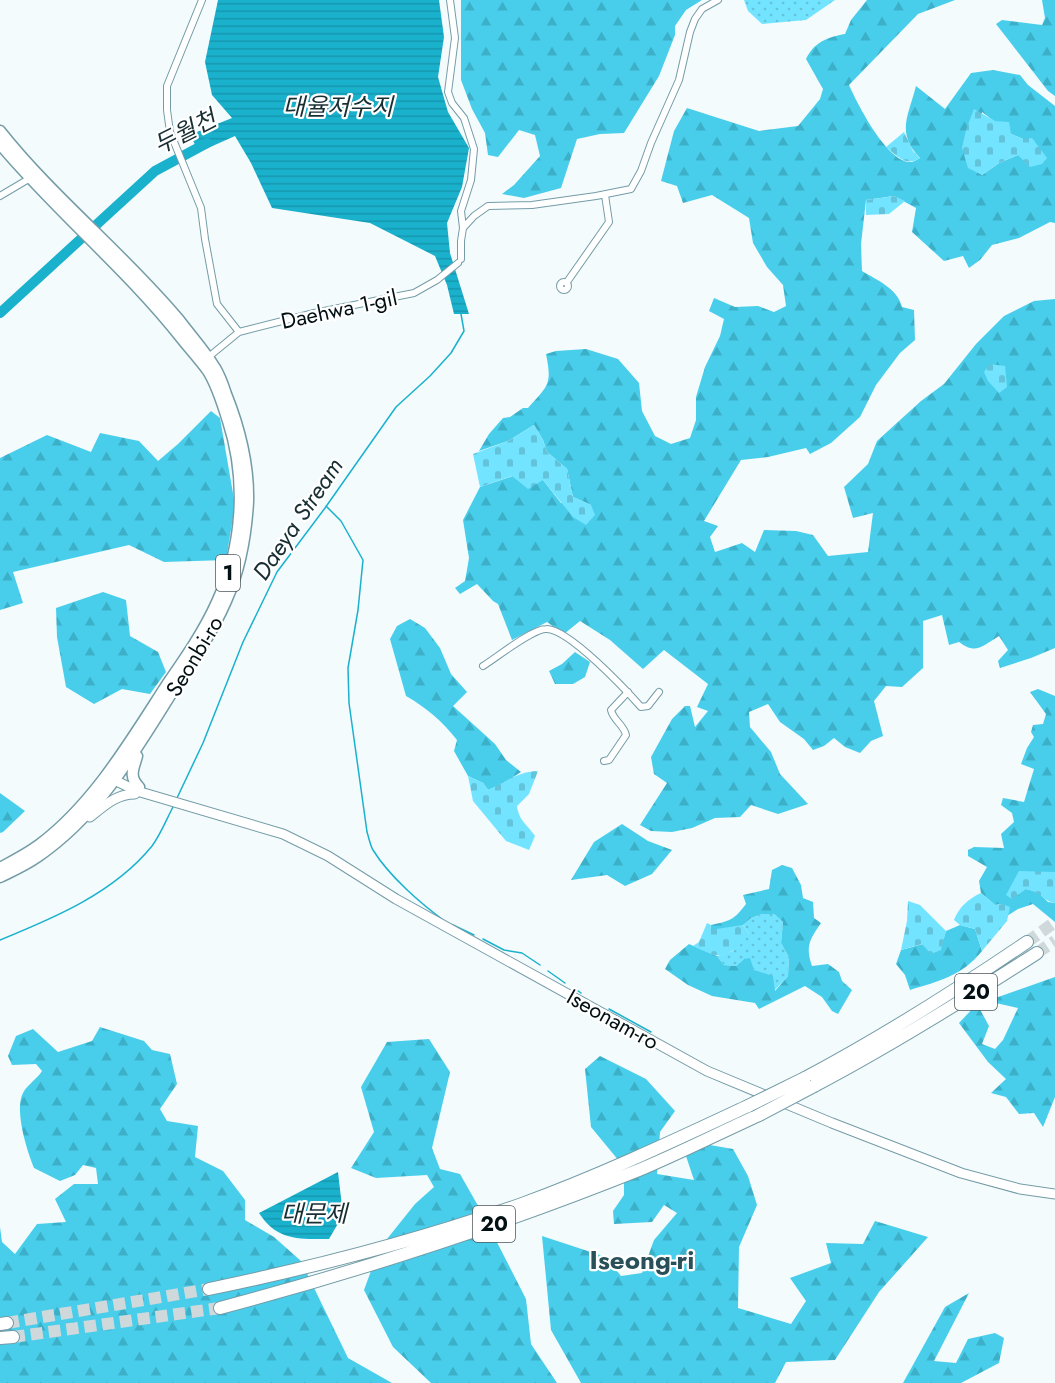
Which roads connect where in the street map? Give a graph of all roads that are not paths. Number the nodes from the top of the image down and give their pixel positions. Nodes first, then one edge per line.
1 (202, 0) edge
2 (450, 0) edge
3 (718, 0) edge
4 (0, 131) edge
5 (0, 144) edge
6 (34, 176) junction
7 (605, 195) junction
8 (0, 196) edge
9 (463, 228) junction
10 (567, 282) dead end
11 (238, 332) junction
12 (205, 360) junction
13 (483, 666) dead end
14 (628, 692) junction
15 (659, 692) dead end
16 (134, 753) junction
17 (604, 760) dead end
18 (110, 779) junction
19 (137, 791) junction
20 (86, 815) junction
21 (0, 868) edge
22 (0, 877) edge
23 (1027, 942) tunnel mouth
24 (1037, 953) tunnel mouth
25 (911, 1025) junction
26 (809, 1082) junction
27 (1055, 1194) edge
28 (209, 1289) tunnel mouth
29 (220, 1308) tunnel mouth

1 - 11 street
2 - 9 street
3 - 7 street
4 - 6 main road, 1
5 - 6 main road, 1
6 - 8 street
6 - 12 main road, Seonbi-ro / 1
7 - 9 street
7 - 10 street
9 - 11 street, Daehwa 1-gil
11 - 12 street, Daehwa 1-gil
12 - 16 main road, Seonbi-ro / 1
12 - 18 main road, Seonbi-ro / 1
13 - 14 street
14 - 15 street
14 - 17 street
16 - 18 main road, Seonbi-ro / 1
16 - 19 main road
18 - 19 main road
18 - 20 main road, Seonbi-ro / 1
18 - 21 main road, Seonbi-ro / 1
19 - 20 main road
19 - 27 main road, Iseonam-ro
20 - 22 main road, Seonbi-ro / 1
23 - 25 highway, 20
24 - 25 highway, 20
25 - 26 highway, 20
26 - 28 highway, 20, bridge
26 - 29 highway, 20, bridge

